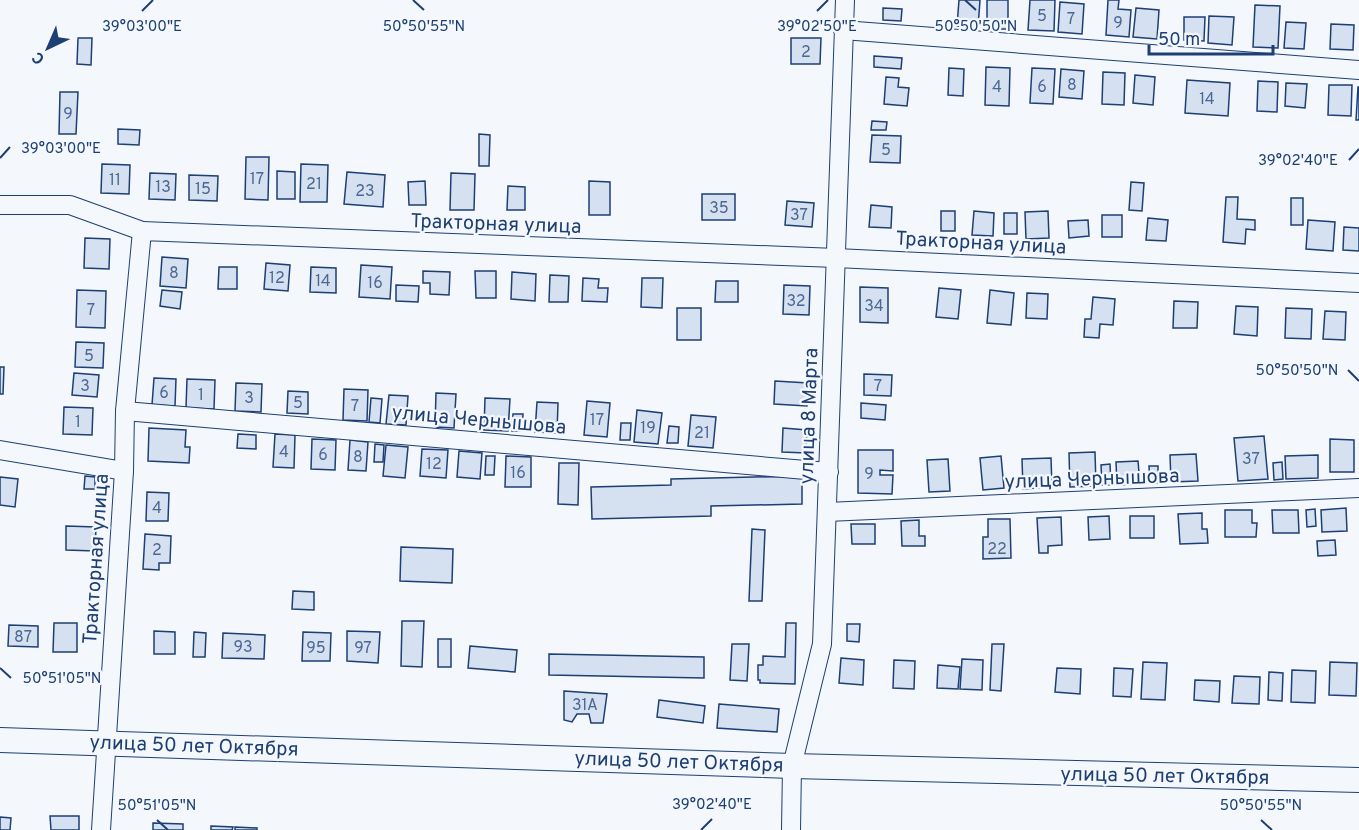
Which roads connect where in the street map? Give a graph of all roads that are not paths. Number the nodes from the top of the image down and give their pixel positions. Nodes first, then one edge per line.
1 (845, 0) edge
2 (843, 30) junction
3 (1359, 70) edge
4 (0, 205) edge
5 (142, 231) junction
6 (836, 258) junction
7 (1359, 282) edge
8 (125, 411) junction
9 (0, 450) edge
10 (124, 471) junction
11 (829, 472) junction
12 (1359, 489) edge
13 (827, 512) junction
14 (0, 740) edge
15 (105, 742) junction
16 (792, 766) junction
17 (1359, 780) edge
18 (102, 830) edge
19 (791, 830) edge

1 - 2 street, улица 8 Марта
2 - 3 street
2 - 6 street, улица 8 Марта
4 - 5 street
5 - 6 street, Тракторная улица
5 - 8 street, Тракторная улица
6 - 7 street, Тракторная улица
6 - 11 street, улица 8 Марта
8 - 10 street, Тракторная улица
8 - 11 street, улица Чернышова
9 - 10 street
10 - 15 street, Тракторная улица
11 - 13 street, улица 8 Марта
12 - 13 street, улица Чернышова
13 - 16 street, улица 8 Марта
14 - 15 main road, улица 50 лет Октября
15 - 16 main road, улица 50 лет Октября
15 - 18 street, Тракторная улица
16 - 17 main road, улица 50 лет Октября
16 - 19 street, улица 8 Марта

